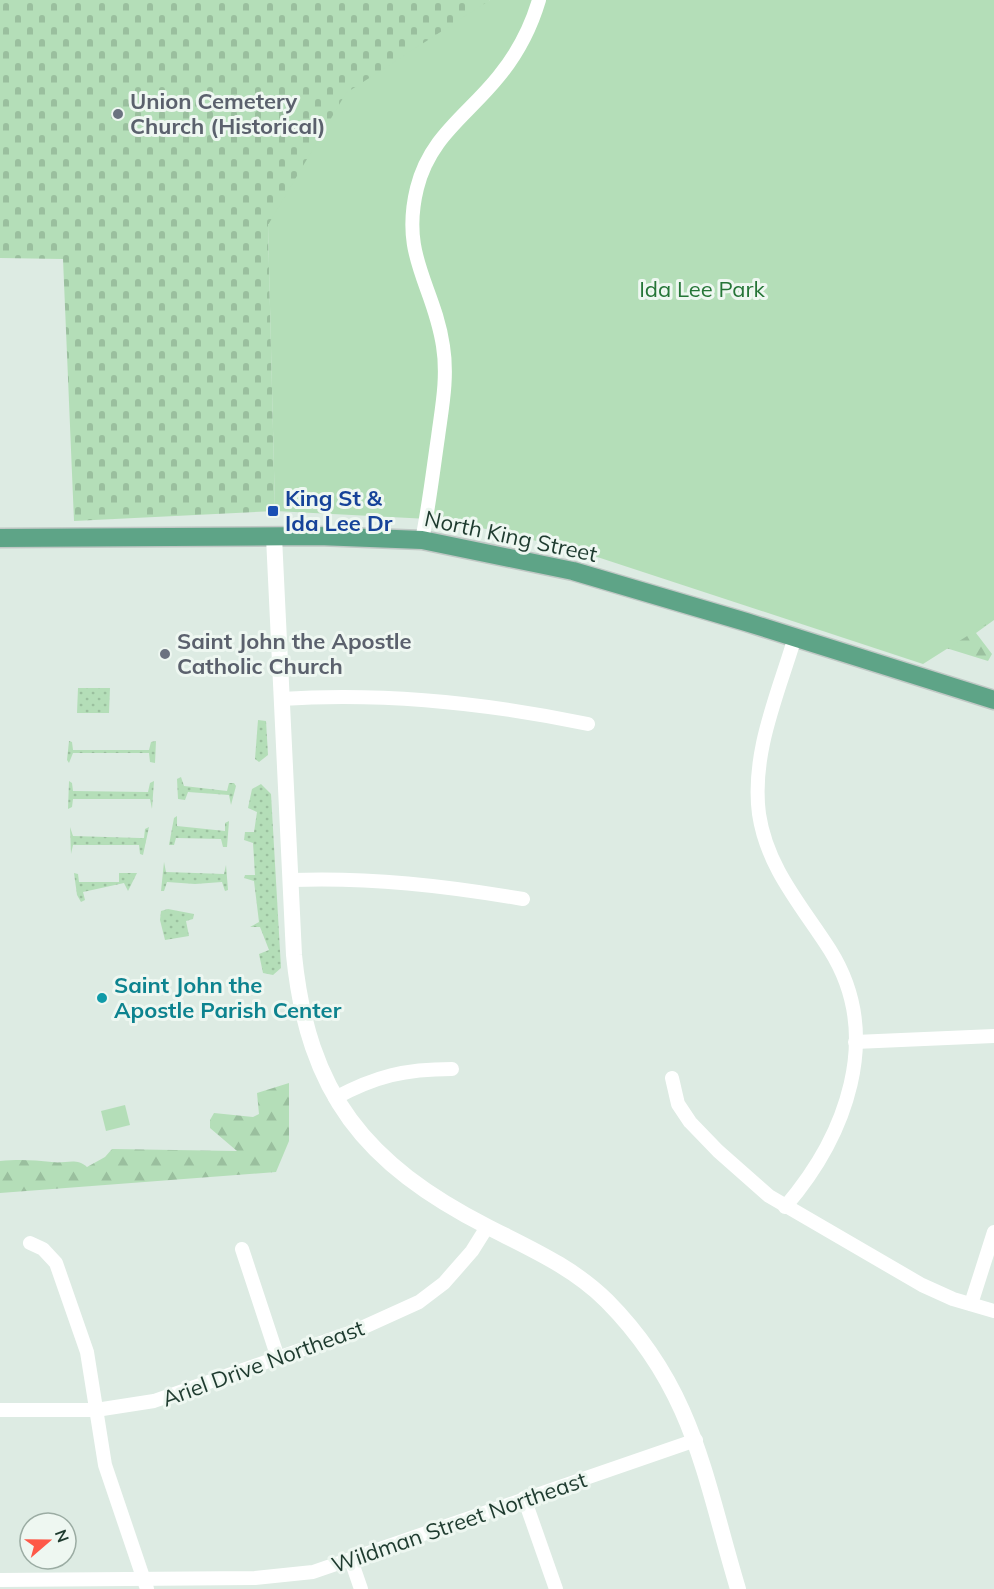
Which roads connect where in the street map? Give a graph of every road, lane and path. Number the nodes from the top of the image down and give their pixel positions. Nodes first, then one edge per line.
1 (539, 0) edge
2 (274, 537) junction
3 (0, 538) edge
4 (422, 540) junction
5 (795, 637) junction
6 (281, 699) junction
7 (994, 700) edge
8 (588, 724) dead end
9 (291, 880) junction
10 (524, 899) dead end
11 (994, 1036) edge
12 (855, 1042) junction
13 (452, 1069) dead end
14 (672, 1078) dead end
15 (335, 1098) junction
16 (785, 1208) junction
17 (487, 1227) junction
18 (994, 1232) edge
19 (30, 1243) dead end
20 (242, 1249) dead end
21 (971, 1304) junction
22 (994, 1311) edge
23 (279, 1358) junction
24 (0, 1410) edge
25 (96, 1410) junction
26 (696, 1440) junction
27 (524, 1498) junction
28 (351, 1560) junction
29 (0, 1580) edge
30 (145, 1584) edge
31 (362, 1589) edge
32 (556, 1589) edge
33 (738, 1589) edge

1 - 4 street
2 - 3 main road, North King Street
2 - 4 main road, North King Street
2 - 6 street
4 - 5 main road, North King Street
5 - 7 main road, North King Street
5 - 12 street
6 - 8 street
6 - 9 street
9 - 10 street
9 - 15 street
11 - 12 street
12 - 16 street
13 - 15 street
14 - 16 street
15 - 17 street
16 - 21 street
17 - 23 street, Ariel Drive Northeast
17 - 26 street
18 - 21 street
19 - 25 street
20 - 23 street
21 - 22 street
23 - 25 street, Ariel Drive Northeast
24 - 25 street, Ariel Drive Northeast
25 - 30 street
26 - 27 street, Wildman Street Northeast
26 - 33 street
27 - 28 street, Wildman Street Northeast
27 - 32 street
28 - 30 street, Wildman Street Northeast
28 - 31 street
29 - 30 street, Wildman Street Northeast

